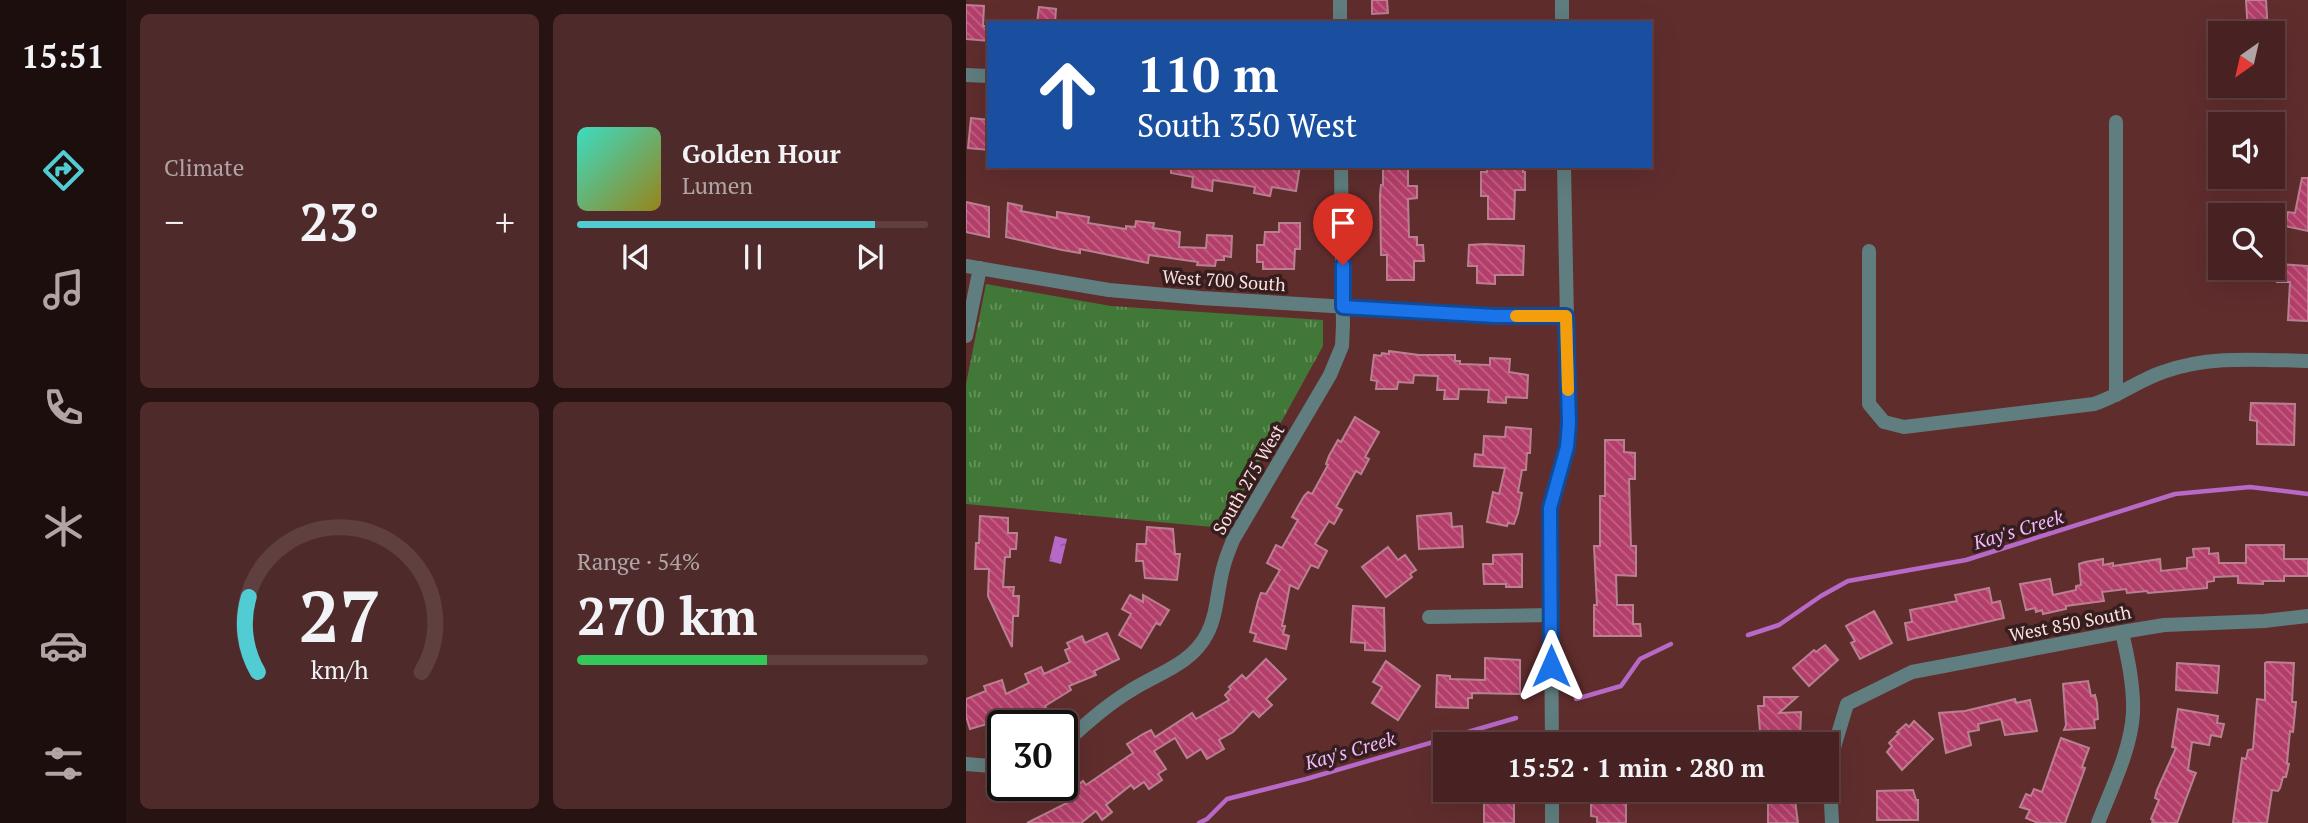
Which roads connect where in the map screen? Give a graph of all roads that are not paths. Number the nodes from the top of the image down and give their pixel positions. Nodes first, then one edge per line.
1 (1340, 0) edge
2 (1562, 0) edge
3 (1340, 21) edge
4 (1562, 21) edge
5 (966, 75) edge
6 (987, 76) edge
7 (2116, 122) dead end
8 (1341, 168) edge
9 (1564, 168) edge
10 (1869, 251) dead end
11 (973, 267) edge
12 (1343, 307) junction
13 (1566, 316) junction
14 (966, 336) edge
15 (2308, 361) edge
16 (2116, 395) junction
17 (1551, 615) junction
18 (2308, 616) edge
19 (1429, 617) dead end
20 (2122, 632) junction
21 (1078, 731) edge
22 (1552, 732) edge
23 (966, 764) edge
24 (987, 765) edge
25 (1552, 802) edge
26 (1552, 823) edge
27 (1832, 823) edge
28 (2098, 823) edge

1 - 3 street
2 - 4 street
5 - 6 street
7 - 16 street
8 - 12 street, South 275 West
9 - 13 street
10 - 16 street
11 - 12 street, West 700 South
11 - 14 street
12 - 13 street, West 700 South
12 - 21 street, South 275 West
13 - 17 street
15 - 16 street
17 - 19 street
17 - 22 street
18 - 20 street, West 850 South
20 - 27 street, West 850 South
20 - 28 street
23 - 24 street
25 - 26 street

